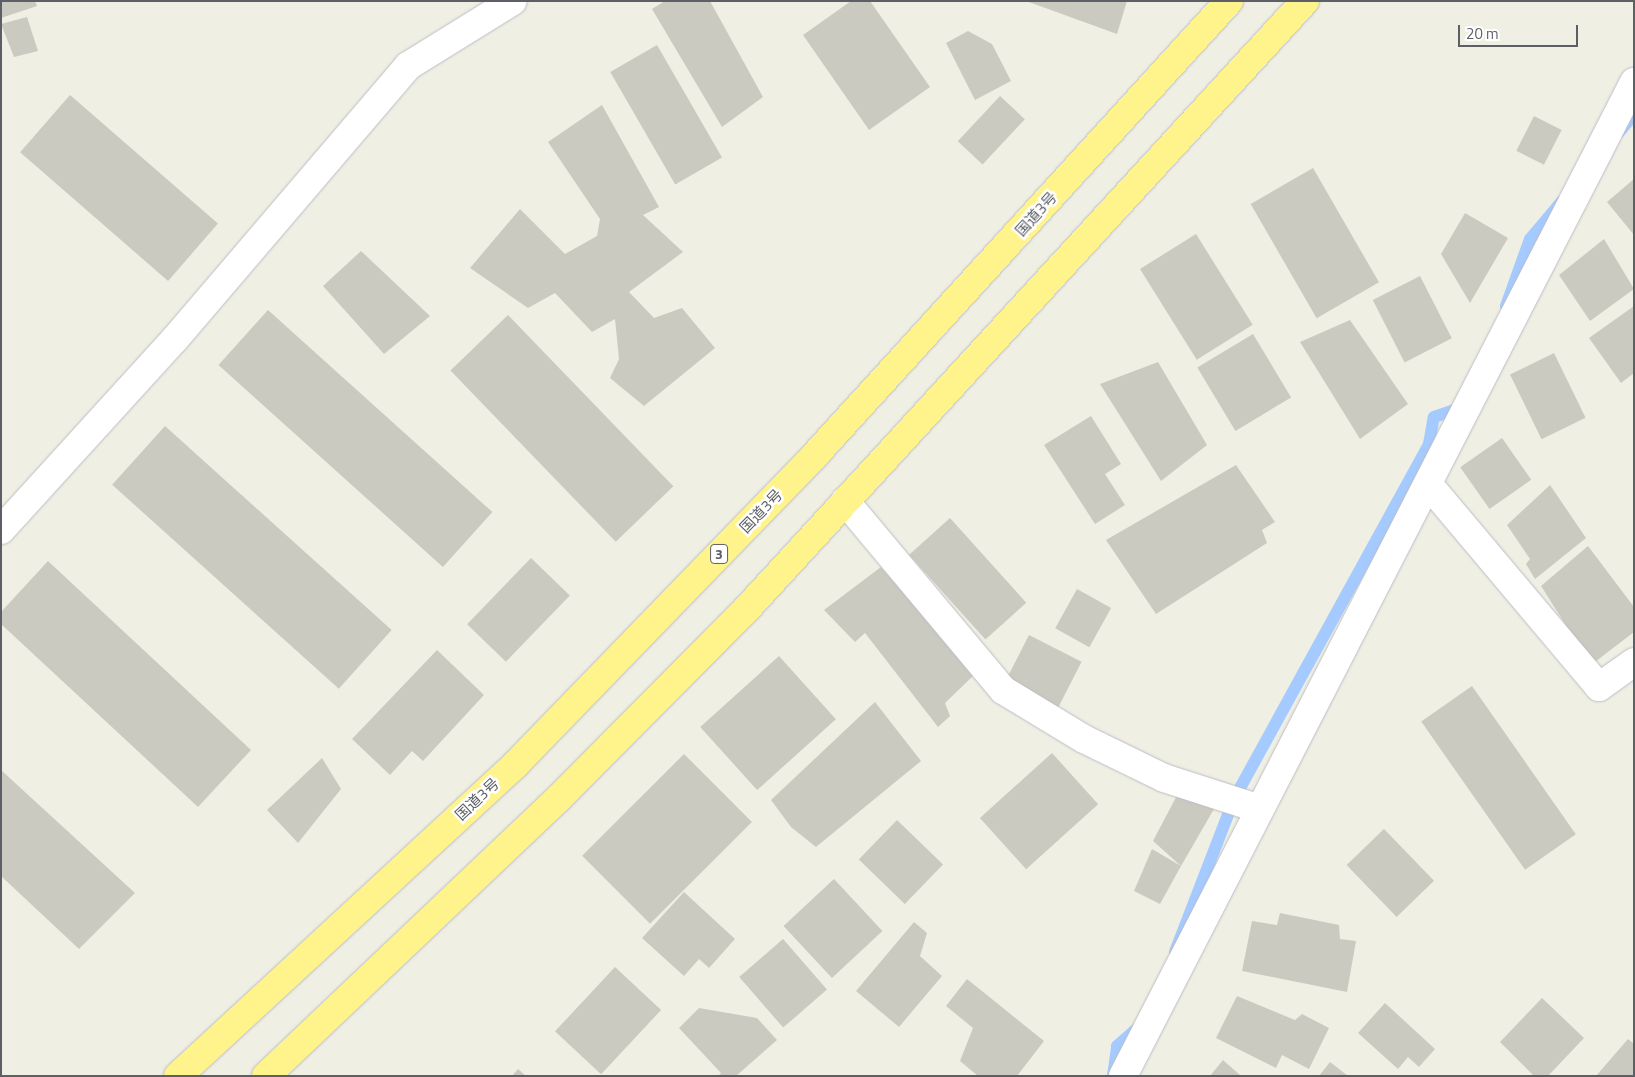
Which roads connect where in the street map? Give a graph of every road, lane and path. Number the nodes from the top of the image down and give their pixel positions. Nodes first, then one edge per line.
1 (513, 1) edge
2 (1229, 1) edge
3 (1303, 3) edge
4 (1634, 82) edge
5 (1429, 485) junction
6 (845, 501) junction
7 (1, 530) edge
8 (1634, 662) edge
9 (1257, 808) junction
10 (178, 1076) edge
11 (266, 1076) edge
12 (1123, 1076) edge

1 - 7 street
2 - 10 highway, 国道3号 / 3
3 - 6 highway
4 - 5 street
5 - 8 street
5 - 9 street
6 - 9 street
6 - 11 highway
9 - 12 street

